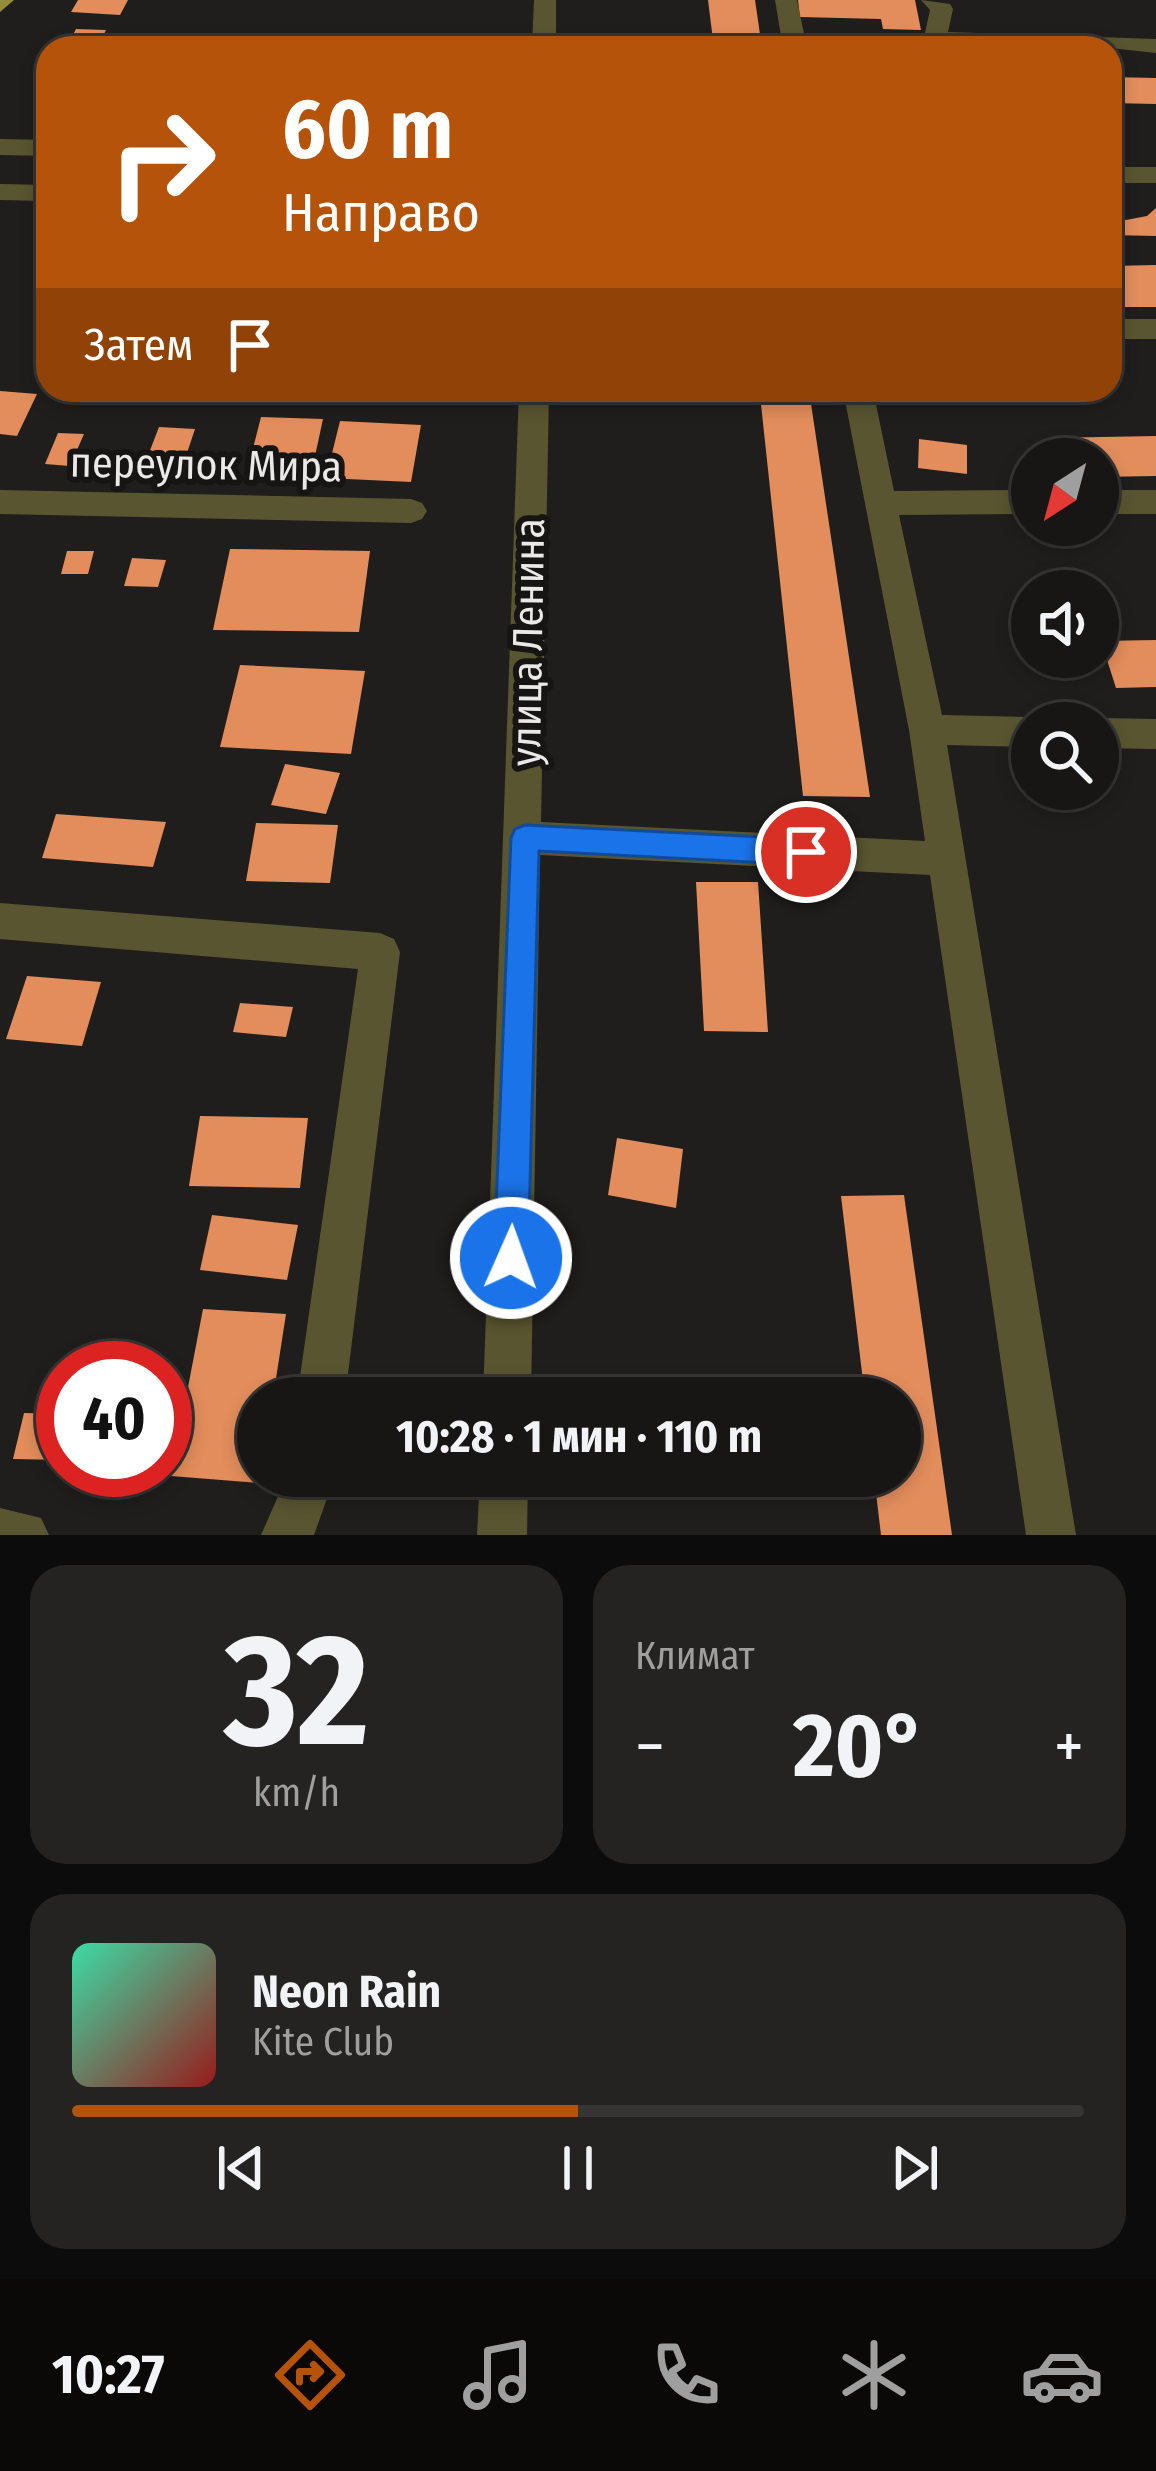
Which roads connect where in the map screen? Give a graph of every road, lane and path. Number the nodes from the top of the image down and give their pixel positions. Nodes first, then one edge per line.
1 (545, 0) edge
2 (786, 0) edge
3 (932, 0) edge
4 (544, 36) edge
5 (793, 36) edge
6 (936, 36) edge
7 (1122, 45) edge
8 (1156, 46) edge
9 (0, 147) edge
10 (36, 148) edge
11 (1122, 175) edge
12 (1156, 175) edge
13 (0, 192) edge
14 (36, 193) edge
15 (1122, 329) edge
16 (1156, 329) edge
17 (534, 402) edge
18 (860, 402) edge
19 (0, 502) edge
20 (1011, 502) edge
21 (1119, 502) edge
22 (1156, 502) edge
23 (881, 503) junction
24 (411, 511) dead end
25 (927, 730) junction
26 (1011, 732) edge
27 (1119, 733) edge
28 (1156, 734) edge
29 (525, 838) junction
30 (946, 859) junction
31 (0, 921) edge
32 (324, 1377) edge
33 (507, 1377) edge
34 (304, 1497) edge
35 (503, 1497) edge
36 (0, 1533) edge
37 (24, 1535) edge
38 (286, 1535) edge
39 (502, 1535) edge
40 (1051, 1535) edge

1 - 4 street
2 - 5 street
3 - 6 street
7 - 8 street
9 - 10 street
11 - 12 street
13 - 14 street
15 - 16 street
17 - 29 street, улица Ленина
18 - 23 street
19 - 24 street, переулок Мира
20 - 23 street
21 - 22 street
23 - 25 street
25 - 26 street
25 - 30 street
27 - 28 street
29 - 30 street
29 - 33 street, улица Ленина
30 - 40 street
31 - 32 street
34 - 38 street
35 - 39 street
36 - 37 street

